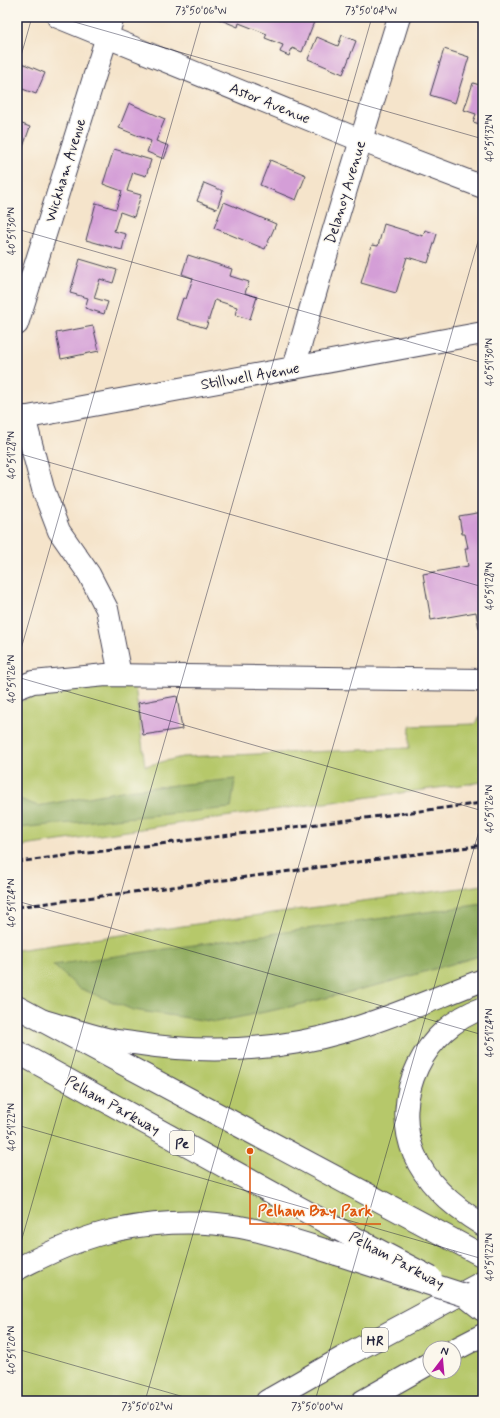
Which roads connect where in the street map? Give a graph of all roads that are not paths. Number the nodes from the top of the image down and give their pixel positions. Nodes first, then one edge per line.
1 (58, 17) edge
2 (399, 17) edge
3 (110, 27) edge
4 (360, 140) junction
5 (483, 187) edge
6 (17, 324) edge
7 (483, 333) edge
8 (294, 368) junction
9 (20, 418) edge
10 (120, 675) junction
11 (483, 680) edge
12 (17, 688) edge
13 (483, 980) edge
14 (17, 1007) edge
15 (483, 1008) edge
16 (44, 1021) junction
17 (17, 1052) edge
18 (483, 1225) edge
19 (483, 1256) edge
20 (17, 1269) edge
21 (483, 1282) edge
22 (464, 1295) junction
23 (483, 1305) edge
24 (483, 1310) edge
25 (483, 1335) edge
26 (462, 1346) edge
27 (422, 1368) edge
28 (267, 1401) edge
29 (363, 1401) edge

1 - 3 main road, Astor Avenue
2 - 4 main road, Delanoy Avenue
3 - 4 main road, Astor Avenue
3 - 6 main road, Wickham Avenue
4 - 5 main road, Astor Avenue
4 - 8 main road, Delanoy Avenue
7 - 8 main road, Stillwell Avenue
8 - 9 main road, Stillwell Avenue
9 - 10 main road
10 - 11 main road
10 - 12 main road
13 - 16 main road
14 - 16 main road
15 - 18 main road
16 - 19 main road
17 - 22 main road, Pelham Parkway / Pe, bridge
20 - 22 main road, bridge
21 - 28 main road, HR
22 - 23 main road, Pelham Parkway / Pe
22 - 24 main road
25 - 26 main road
27 - 29 main road

